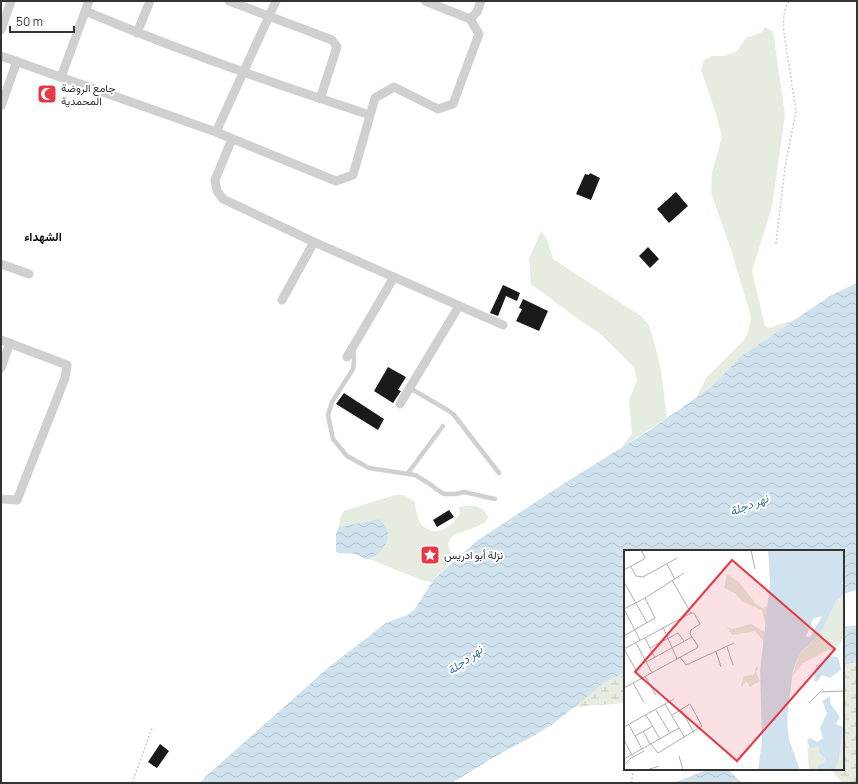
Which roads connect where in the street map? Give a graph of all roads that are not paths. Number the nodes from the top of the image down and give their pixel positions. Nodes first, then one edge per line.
1 (11, 1) edge
2 (89, 1) edge
3 (150, 1) edge
4 (229, 1) edge
5 (276, 1) edge
6 (425, 1) edge
7 (481, 1) edge
8 (85, 11) junction
9 (269, 16) junction
10 (470, 19) junction
11 (1, 30) edge
12 (137, 33) junction
13 (1, 56) edge
14 (17, 61) junction
15 (243, 72) junction
16 (61, 77) junction
17 (320, 99) junction
18 (1, 106) edge
19 (370, 116) junction
20 (216, 132) junction
21 (232, 139) junction
22 (314, 242) junction
23 (1, 264) edge
24 (29, 274) dead end
25 (394, 277) junction
26 (282, 300) dead end
27 (459, 306) junction
28 (502, 325) dead end
29 (5, 342) edge
30 (352, 348) junction
31 (347, 357) dead end
32 (1, 368) edge
33 (410, 388) junction
34 (400, 404) dead end
35 (443, 426) dead end
36 (408, 473) junction
37 (499, 474) dead end
38 (1, 499) edge
39 (495, 499) dead end

1 - 11 street
2 - 8 street
3 - 12 street
4 - 9 street
5 - 9 street
6 - 10 street
7 - 10 street
8 - 12 street
8 - 16 street
9 - 15 street
9 - 17 street
10 - 19 street
12 - 15 street
13 - 14 street
14 - 16 street
14 - 18 street
15 - 17 street
15 - 20 street
16 - 20 street
17 - 19 street
19 - 21 street
20 - 21 street
21 - 22 street
22 - 25 street
22 - 26 street
23 - 24 street
25 - 27 street
25 - 30 street
27 - 28 street
27 - 33 street
29 - 32 street
29 - 38 street
30 - 31 street
30 - 36 lane
33 - 34 street
33 - 37 lane
35 - 36 lane
36 - 39 lane

